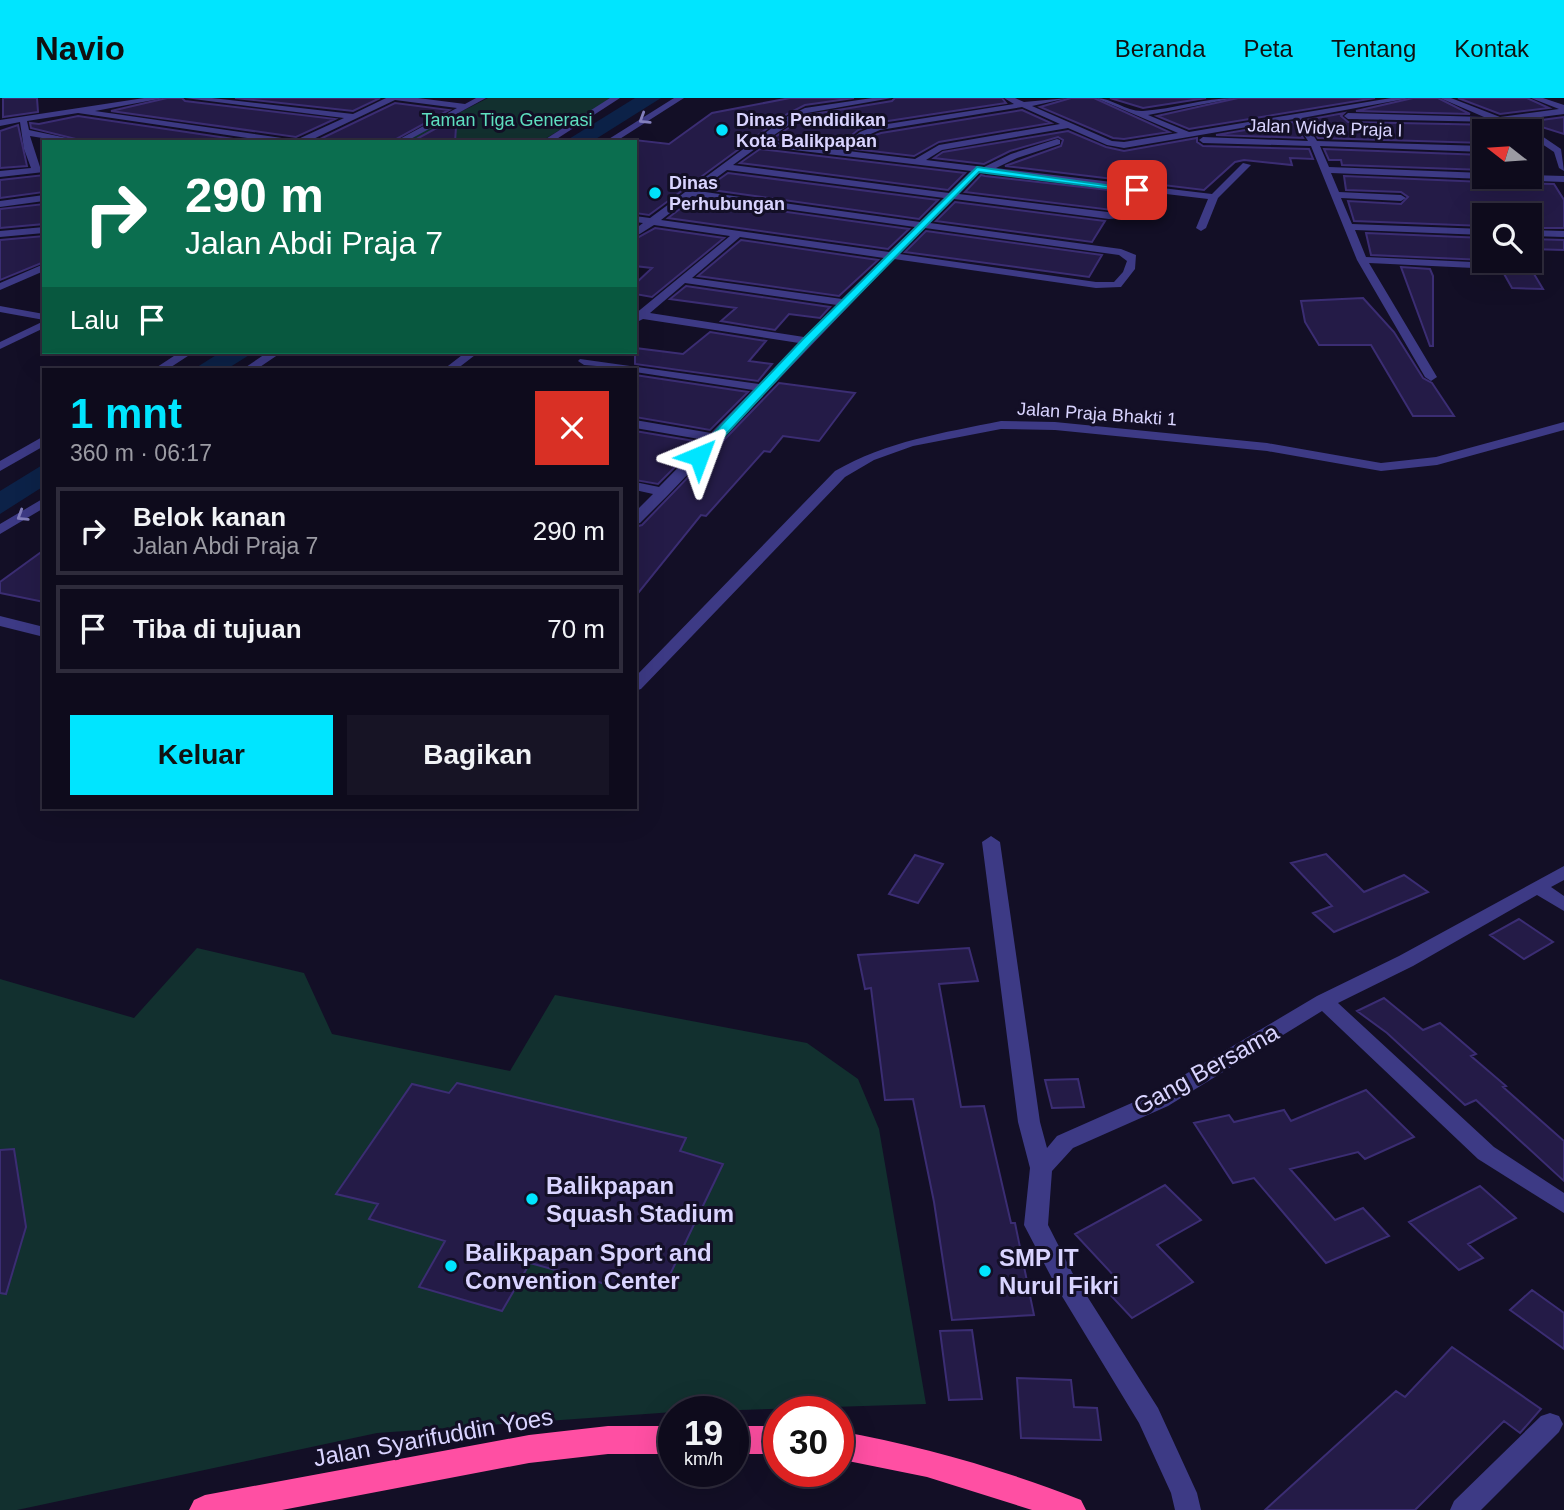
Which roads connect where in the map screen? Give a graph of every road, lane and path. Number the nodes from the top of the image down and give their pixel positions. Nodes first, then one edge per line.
1 (160, 98) edge
2 (189, 98) edge
3 (395, 98) edge
4 (482, 98) edge
5 (616, 98) edge
6 (680, 98) edge
7 (888, 98) edge
8 (1008, 98) edge
9 (1064, 98) edge
10 (1100, 98) edge
11 (1231, 98) edge
12 (1406, 98) edge
13 (1444, 98) edge
14 (1535, 98) edge
15 (1022, 104) junction
16 (465, 106) junction
17 (1564, 109) edge
18 (79, 111) junction
19 (1138, 114) junction
20 (1300, 115) junction
21 (352, 116) junction
22 (1472, 119) edge
23 (1500, 119) edge
24 (1509, 119) edge
25 (24, 120) junction
26 (0, 123) edge
27 (1068, 125) junction
28 (25, 132) junction
29 (1187, 134) junction
30 (1165, 139) junction
31 (71, 140) edge
32 (282, 140) edge
33 (300, 140) edge
34 (402, 140) edge
35 (548, 140) edge
36 (611, 140) edge
37 (1542, 140) edge
38 (1057, 142) dead end
39 (757, 143) junction
40 (1314, 143) junction
41 (1472, 149) edge
42 (1542, 151) edge
43 (1561, 151) edge
44 (840, 153) junction
45 (917, 162) junction
46 (1245, 165) dead end
47 (725, 167) junction
48 (1564, 168) edge
49 (40, 169) edge
50 (981, 170) junction
51 (1323, 170) junction
52 (0, 174) edge
53 (1472, 176) edge
54 (1542, 178) edge
55 (1564, 178) edge
56 (1137, 190) junction
57 (690, 193) junction
58 (1338, 195) junction
59 (952, 196) junction
60 (1214, 197) junction
61 (42, 198) edge
62 (1401, 198) dead end
63 (0, 204) edge
64 (637, 219) edge
65 (652, 222) junction
66 (923, 226) junction
67 (1348, 227) junction
68 (1202, 228) dead end
69 (42, 230) edge
70 (1472, 232) edge
71 (637, 233) edge
72 (1542, 233) edge
73 (0, 234) edge
74 (738, 234) junction
75 (1564, 234) edge
76 (891, 256) junction
77 (1362, 260) junction
78 (1472, 265) edge
79 (42, 268) edge
80 (694, 271) junction
81 (684, 280) junction
82 (0, 288) edge
83 (848, 299) junction
84 (0, 309) edge
85 (42, 317) edge
86 (638, 318) edge
87 (42, 325) edge
88 (807, 341) junction
89 (0, 346) edge
90 (185, 354) edge
91 (273, 354) edge
92 (470, 354) edge
93 (593, 354) edge
94 (579, 365) edge
95 (162, 368) edge
96 (251, 368) edge
97 (451, 368) edge
98 (603, 368) edge
99 (637, 372) edge
100 (1431, 377) dead end
101 (763, 388) junction
102 (637, 424) edge
103 (1564, 426) edge
104 (716, 438) junction
105 (42, 441) edge
106 (0, 467) edge
107 (637, 486) edge
108 (663, 492) junction
109 (42, 503) edge
110 (637, 518) edge
111 (0, 530) edge
112 (0, 621) edge
113 (42, 632) edge
114 (637, 684) edge
115 (991, 842) dead end
116 (1564, 872) edge
117 (1539, 887) junction
118 (1564, 905) edge
119 (1324, 1001) junction
120 (1041, 1168) junction
121 (1564, 1204) edge
122 (1550, 1424) dead end
123 (658, 1440) edge
124 (854, 1449) edge
125 (220, 1508) edge
126 (1069, 1510) edge
127 (1188, 1510) edge
128 (1463, 1510) edge

1 - 18 street
2 - 21 street
3 - 16 street
3 - 21 street
4 - 16 street
5 - 35 street
6 -> 36 street
7 - 39 street
8 - 15 street
9 - 15 street
10 - 19 street
11 - 19 street
12 - 20 street
13 - 23 street
14 - 17 street
15 - 27 street
15 - 44 street
16 - 34 street
17 - 24 street
18 - 25 street
18 - 32 street
19 - 29 street
20 - 22 street
20 - 29 street
20 - 40 street
21 - 33 street
25 - 26 street
25 - 28 street
27 - 30 street
27 - 45 street
28 - 31 street
28 - 49 street
29 - 30 street
30 - 40 street, Jalan Widya Praja I
37 - 43 street
38 - 50 street
39 - 44 street
39 - 47 street
40 - 41 street, Jalan Widya Praja I
40 - 51 street
42 - 43 street
43 - 48 street
44 - 45 street
45 - 50 street
46 - 60 street
47 - 57 street
47 - 59 street
49 - 52 street
50 - 56 street
50 - 59 street
51 - 53 street
51 - 58 street
54 - 55 street
56 - 59 street
56 - 60 street
57 - 65 street
57 - 66 street
58 - 62 street
58 - 67 street
59 - 66 street
60 - 68 street
61 - 63 street
64 - 65 street
65 - 71 street
65 - 74 street
66 - 76 street
66 - 76 street
67 - 70 street
67 - 77 street
69 - 73 street
72 - 75 street
74 - 76 street
74 - 80 street
76 - 83 street
77 - 78 street
77 - 100 street
79 - 82 street
80 - 81 street
80 - 83 street
81 - 83 street
81 - 86 street
83 - 88 street
84 - 85 street
86 - 88 street
87 - 89 street
88 - 101 street
90 - 95 street
91 - 96 street
92 - 97 street
93 - 94 street
94 - 98 street
99 - 101 street
101 - 104 street
102 - 104 street
103 - 114 street, Jalan Praja Bhakti 1
104 - 108 street
105 - 106 street
107 - 108 street
108 - 110 street
109 -> 111 street
112 - 113 street
115 - 120 street
116 - 117 street, Gang Bersama
117 - 118 street
117 - 119 street, Gang Bersama
119 - 120 street, Gang Bersama
119 - 121 street
120 - 127 street
122 - 128 street
123 - 125 highway, Jalan Syarifuddin Yoes
124 - 126 highway

